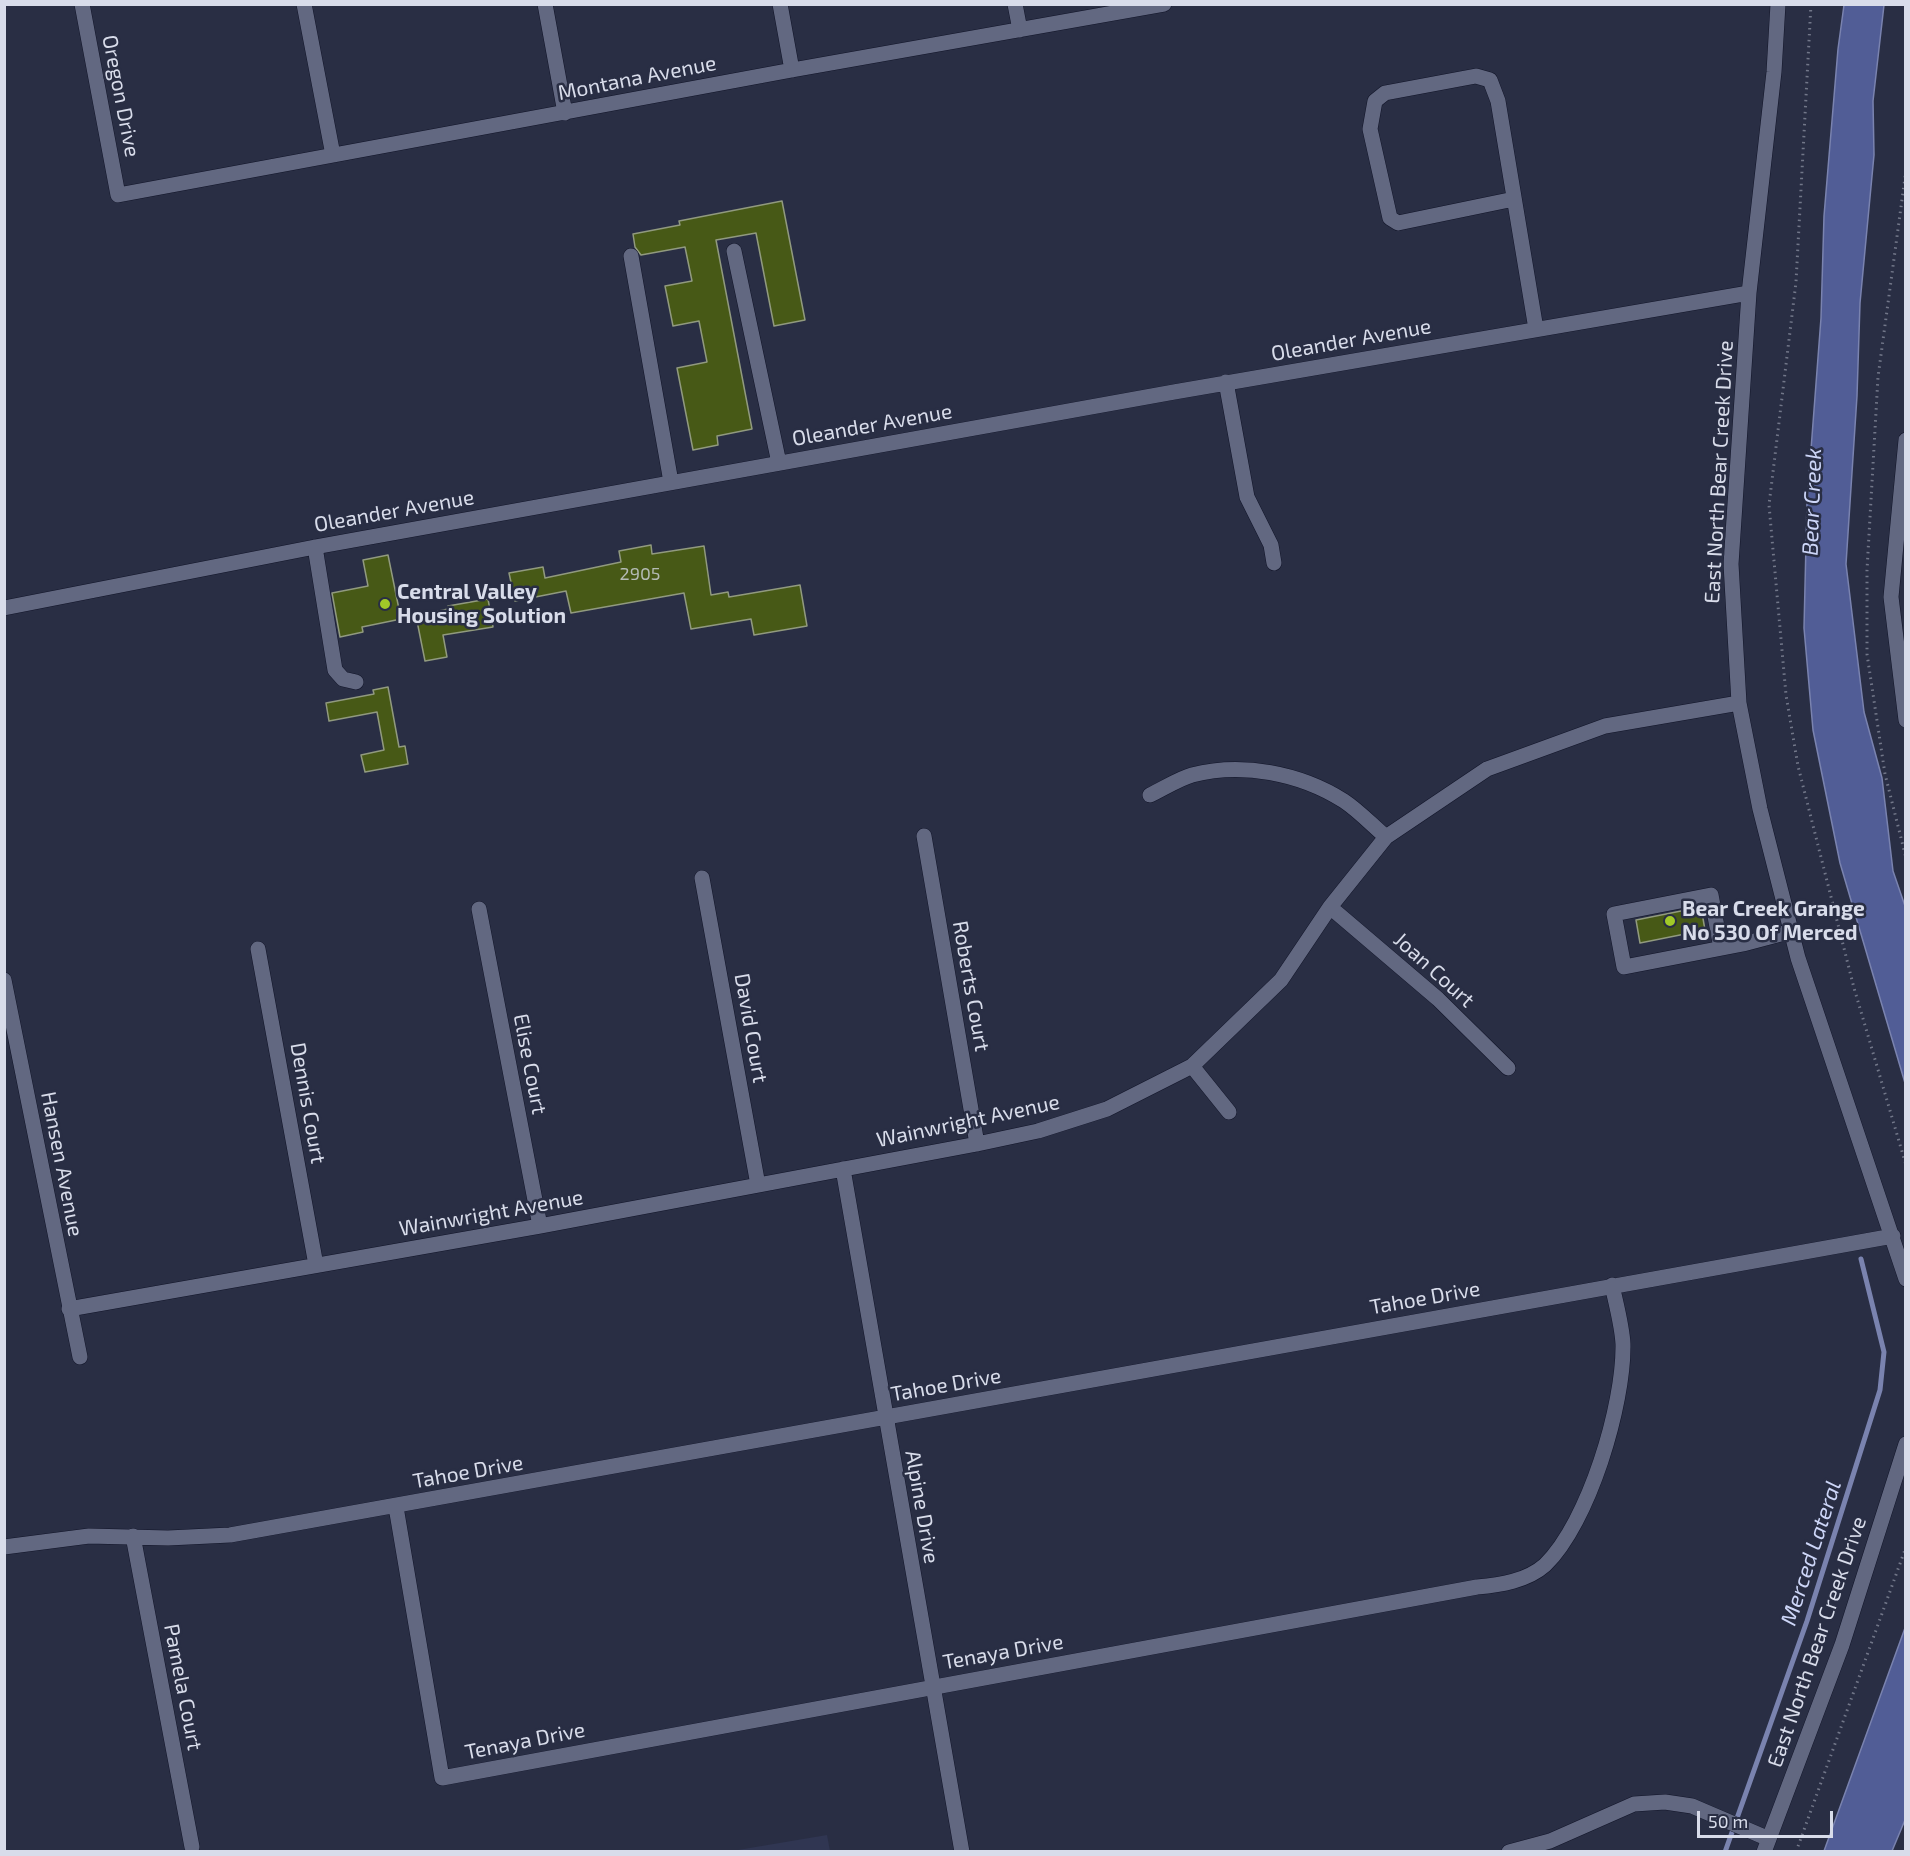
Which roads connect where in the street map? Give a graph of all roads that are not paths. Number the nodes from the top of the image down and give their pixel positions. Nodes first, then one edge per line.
1 (82, 4) edge
2 (304, 4) edge
3 (545, 4) edge
4 (780, 4) edge
5 (1015, 4) edge
6 (1164, 4) edge
7 (1778, 4) edge
8 (1020, 30) junction
9 (792, 70) junction
10 (565, 113) junction
11 (333, 155) junction
12 (118, 195) joint
13 (1514, 199) junction
14 (734, 251) dead end
15 (631, 256) dead end
16 (1749, 294) junction
17 (1536, 329) junction
18 (1226, 382) junction
19 (1905, 440) edge
20 (779, 463) junction
21 (671, 482) junction
22 (315, 547) junction
23 (1274, 563) dead end
24 (4, 608) edge
25 (356, 682) dead end
26 (1739, 703) junction
27 (1905, 720) edge
28 (1150, 795) dead end
29 (924, 836) dead end
30 (1386, 837) junction
31 (702, 878) dead end
32 (1330, 907) junction
33 (479, 909) dead end
34 (1791, 931) junction
35 (1721, 948) junction
36 (258, 949) dead end
37 (4, 980) edge
38 (1192, 1066) junction
39 (1508, 1068) dead end
40 (1229, 1112) dead end
41 (976, 1144) junction
42 (843, 1169) junction
43 (758, 1185) junction
44 (540, 1226) junction
45 (1893, 1236) junction
46 (316, 1265) junction
47 (1905, 1279) edge
48 (1612, 1285) junction
49 (69, 1309) junction
50 (80, 1357) dead end
51 (885, 1417) junction
52 (1905, 1444) edge
53 (396, 1507) junction
54 (133, 1536) junction
55 (4, 1547) edge
56 (932, 1686) junction
57 (1766, 1845) edge
58 (192, 1847) dead end
59 (962, 1851) edge
60 (1509, 1851) edge

1 - 12 street, Oregon Drive
2 - 11 street
3 - 10 street
4 - 9 street
5 - 8 street
6 - 8 street, Montana Avenue
7 - 16 street, East North Bear Creek Drive
8 - 9 street, Montana Avenue
9 - 10 street, Montana Avenue
10 - 11 street, Montana Avenue
11 - 12 street, Montana Avenue
13 - 13 street
13 - 17 street
14 - 20 street
15 - 21 street
16 - 17 street, Oleander Avenue
16 - 26 street, East North Bear Creek Drive
17 - 18 street, Oleander Avenue
18 - 20 street, Oleander Avenue
18 - 23 street
19 - 27 street
20 - 21 street, Oleander Avenue
21 - 22 street, Oleander Avenue
22 - 24 street, Oleander Avenue
22 - 25 street
26 - 30 street, Wainwright Avenue
26 - 34 street, East North Bear Creek Drive
28 - 30 street
29 - 41 street, Roberts Court
30 - 32 street, Wainwright Avenue
31 - 43 street, David Court
32 - 38 street, Wainwright Avenue
32 - 39 street, Joan Court
33 - 44 street, Elise Court
34 - 35 street
34 - 45 street, East North Bear Creek Drive
35 - 35 street
36 - 46 street, Dennis Court
37 - 49 street, Hansen Avenue
38 - 40 street
38 - 41 street, Wainwright Avenue
41 - 42 street, Wainwright Avenue
42 - 43 street, Wainwright Avenue
42 - 51 street, Alpine Drive
43 - 44 street, Wainwright Avenue
44 - 46 street, Wainwright Avenue
45 - 47 street, East North Bear Creek Drive
45 - 48 street, Tahoe Drive
46 - 49 street, Wainwright Avenue
48 - 51 street, Tahoe Drive
48 - 56 street, Tenaya Drive
49 - 50 street, Hansen Avenue
51 - 53 street, Tahoe Drive
51 - 56 street, Alpine Drive
52 - 57 street, East North Bear Creek Drive
53 - 54 street, Tahoe Drive
53 - 56 street, Tenaya Drive
54 - 55 street, Tahoe Drive
54 - 58 street, Pamela Court
56 - 59 street, Alpine Drive
57 - 60 street

